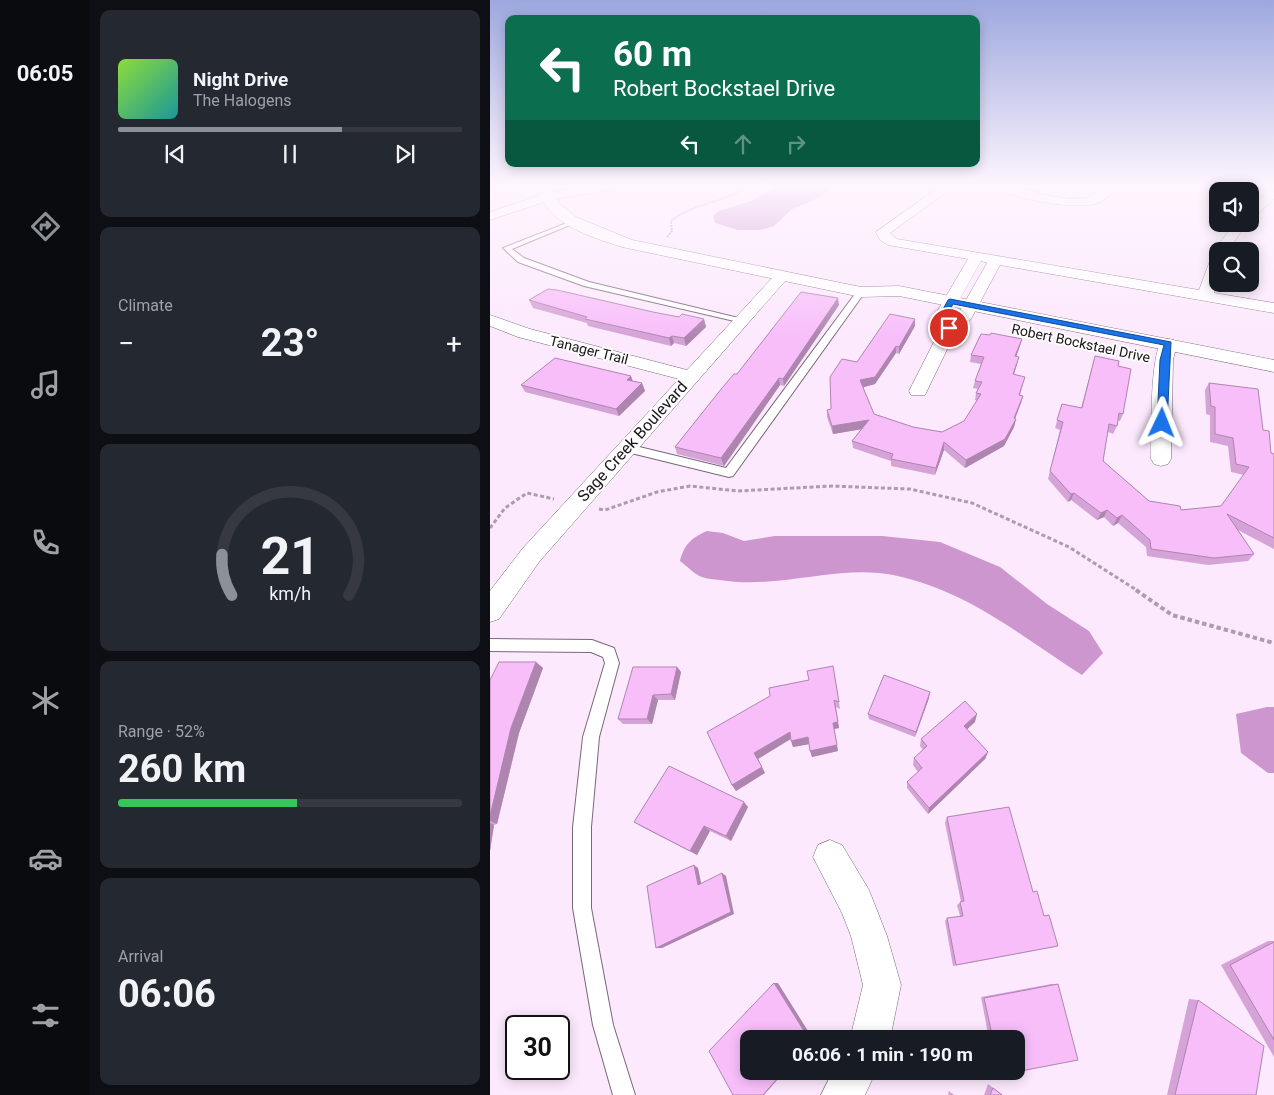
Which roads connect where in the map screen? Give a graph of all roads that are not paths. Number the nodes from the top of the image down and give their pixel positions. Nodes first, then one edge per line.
1 (538, 236) edge
2 (605, 236) edge
3 (885, 236) edge
4 (977, 256) junction
5 (996, 259) junction
6 (781, 277) junction
7 (1209, 284) edge
8 (861, 292) junction
9 (1205, 296) junction
10 (1274, 308) edge
11 (955, 313) junction
12 (490, 320) edge
13 (743, 320) junction
14 (1166, 352) junction
15 (1274, 366) edge
16 (690, 376) junction
17 (1274, 381) edge
18 (918, 392) dead end
19 (627, 448) junction
20 (1161, 459) dead end
21 (490, 612) edge
22 (490, 645) edge
23 (830, 856) dead end
24 (872, 1030) edge
25 (851, 1080) edge
26 (624, 1095) edge
27 (842, 1095) edge

1 - 13 lane
2 - 6 street, Robert Bockstael Drive
3 - 4 street
4 - 5 street
4 - 11 street
5 - 9 street
5 - 11 street
6 - 8 street, Robert Bockstael Drive
6 - 13 street, Sage Creek Boulevard
7 - 9 street
8 - 11 street, Robert Bockstael Drive
8 - 19 lane
9 - 10 street
11 - 14 street, Robert Bockstael Drive
11 - 18 street
12 - 16 street, Tanager Trail
13 - 16 street, Sage Creek Boulevard
14 - 15 street, Robert Bockstael Drive
14 - 17 street, Robert Bockstael Drive
14 - 20 street
16 - 19 street, Sage Creek Boulevard
19 - 21 street, Sage Creek Boulevard
22 - 26 lane
23 - 24 street
25 - 27 street

